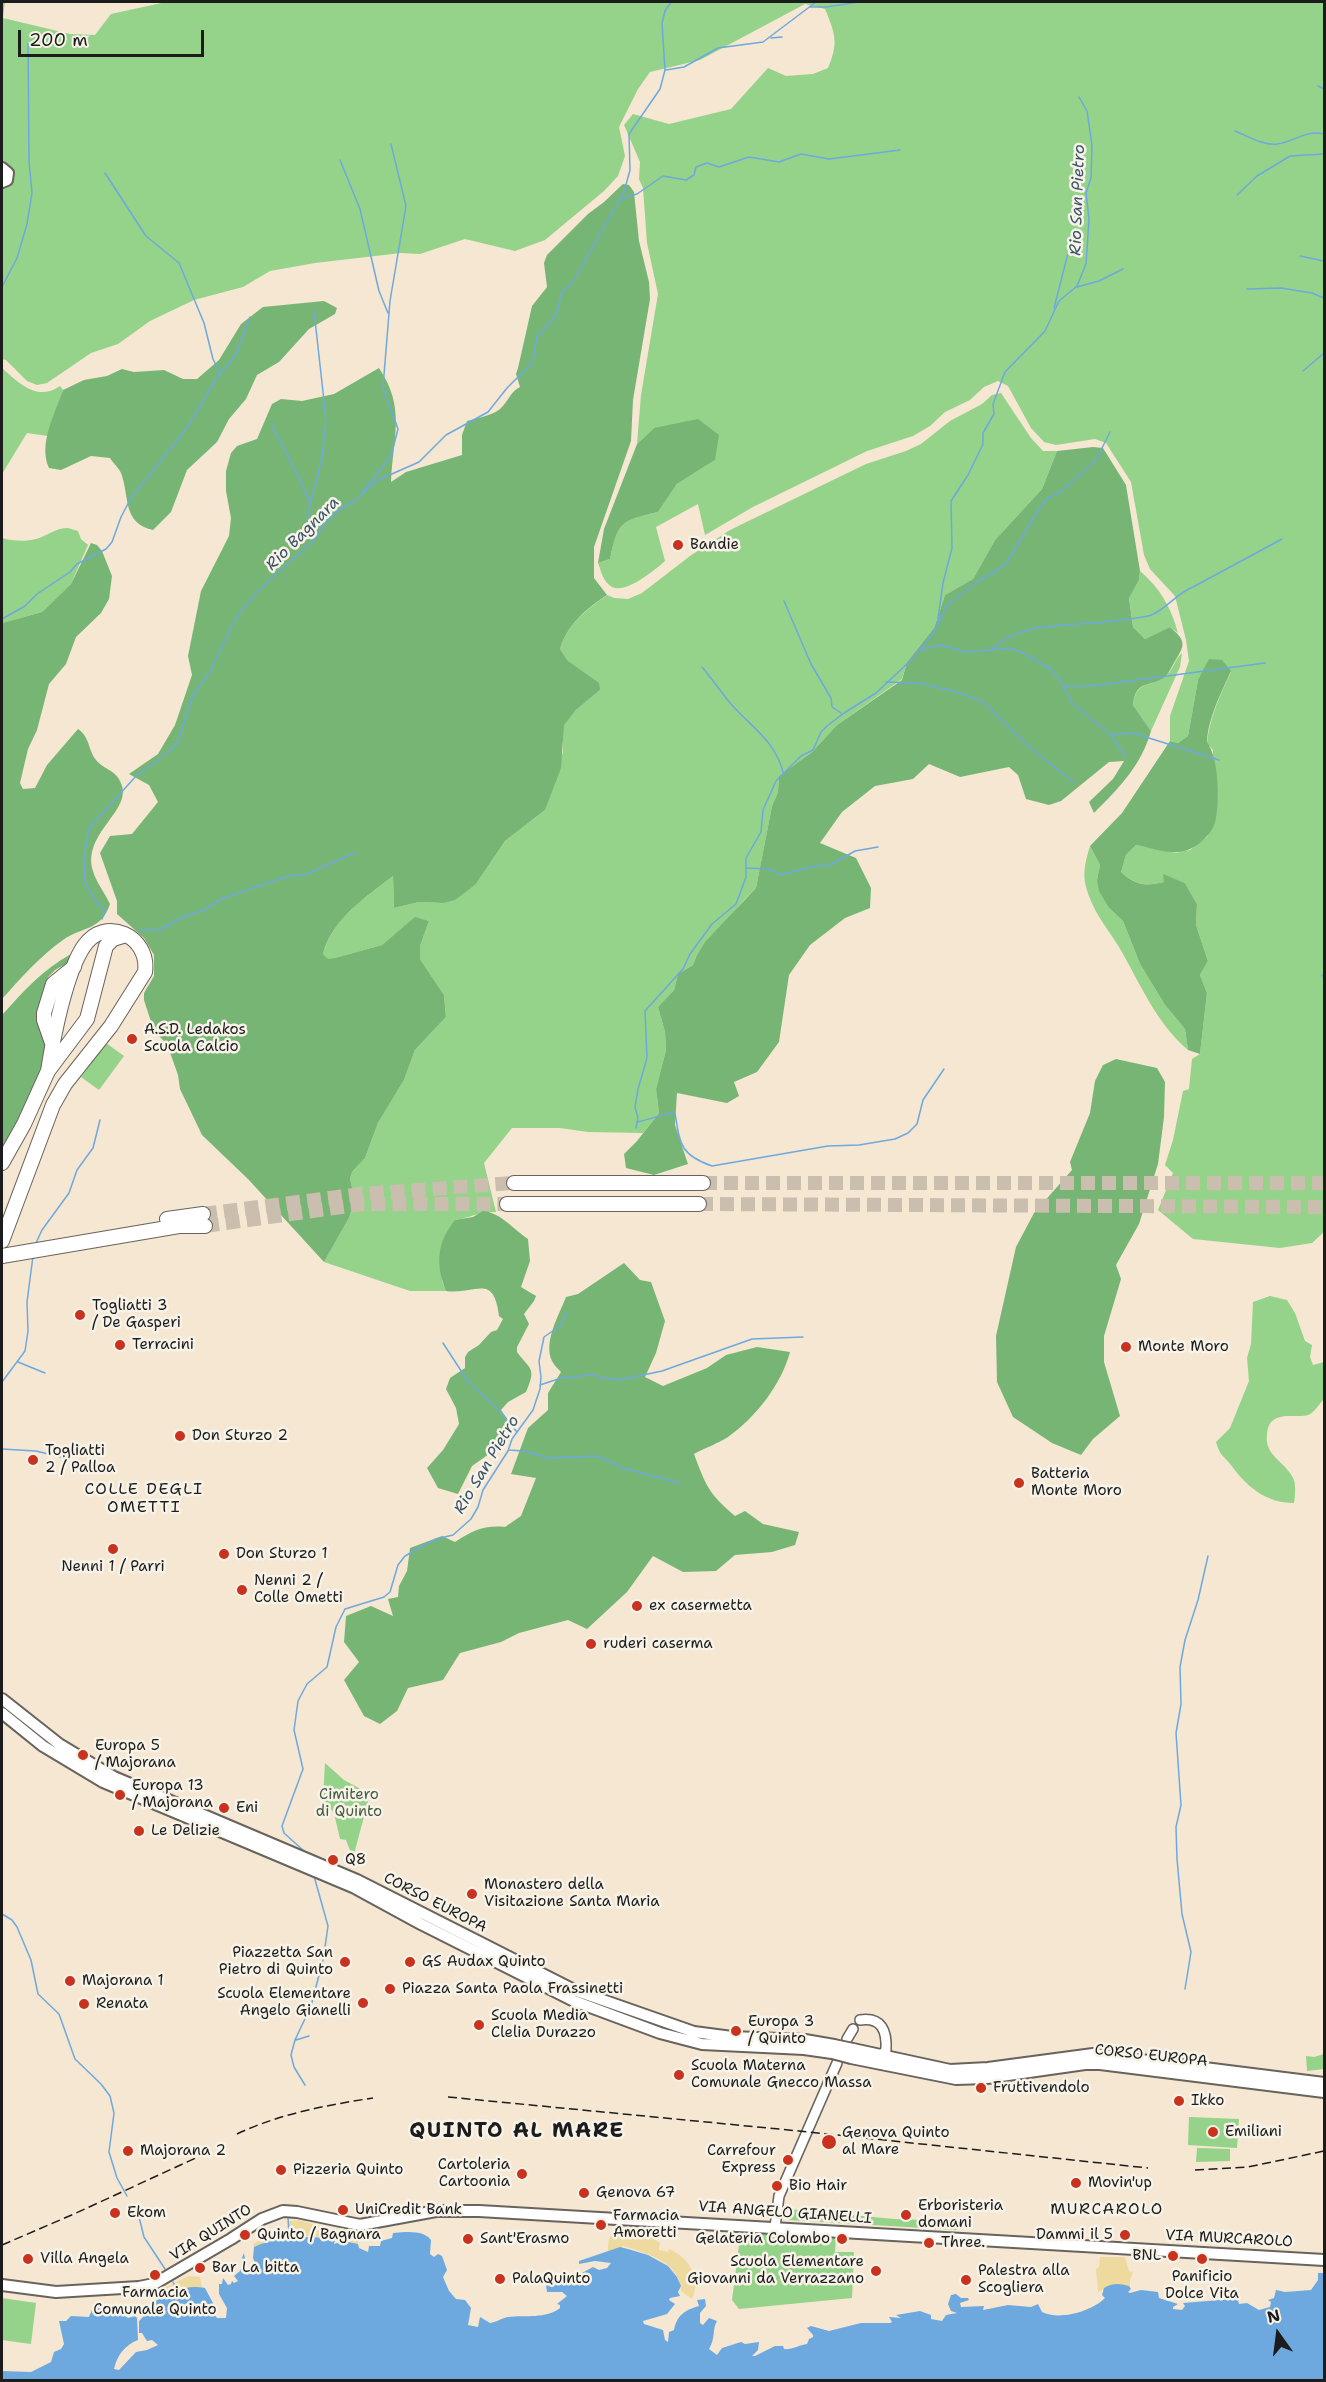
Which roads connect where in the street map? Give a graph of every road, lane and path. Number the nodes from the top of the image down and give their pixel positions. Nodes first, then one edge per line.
1 (2, 168) edge
2 (2, 182) edge
3 (127, 935) junction
4 (48, 1071) junction
5 (2, 1163) edge
6 (514, 1183) tunnel mouth
7 (703, 1183) tunnel mouth
8 (507, 1204) tunnel mouth
9 (699, 1204) tunnel mouth
10 (204, 1220) tunnel mouth
11 (178, 1222) junction
12 (2, 1241) edge
13 (2, 1248) edge
14 (2, 1256) edge
15 (2, 1699) edge
16 (2, 1713) edge
17 (245, 1837) junction
18 (860, 2020) dead end
19 (853, 2029) dead end
20 (847, 2039) dead end
21 (834, 2054) junction
22 (853, 2054) junction
23 (882, 2056) junction
24 (868, 2061) junction
25 (1324, 2083) edge
26 (1324, 2092) edge
27 (436, 2211) joint
28 (775, 2227) junction
29 (1131, 2248) joint
30 (1324, 2260) edge
31 (2, 2285) edge

1 - 2 main road
3 - 4 highway
3 - 4 highway
3 - 12 highway
4 - 5 highway
6 - 7 highway
8 - 9 highway
10 - 11 highway
11 - 13 highway
11 - 14 highway
15 - 17 main road, CORSO EUROPA
16 - 17 main road, CORSO EUROPA
17 - 21 main road, CORSO EUROPA
18 - 23 street
19 - 20 street
21 - 22 main road, CORSO EUROPA, bridge
21 - 28 street
22 - 23 main road, CORSO EUROPA
22 - 24 main road, CORSO EUROPA
23 - 24 street
23 - 25 main road, CORSO EUROPA
24 - 26 main road, CORSO EUROPA
27 - 28 main road, VIA ANGELO GIANELLI
27 - 31 main road, VIA QUINTO
28 - 29 main road, VIA ANGELO GIANELLI
29 - 30 main road, VIA MURCAROLO

